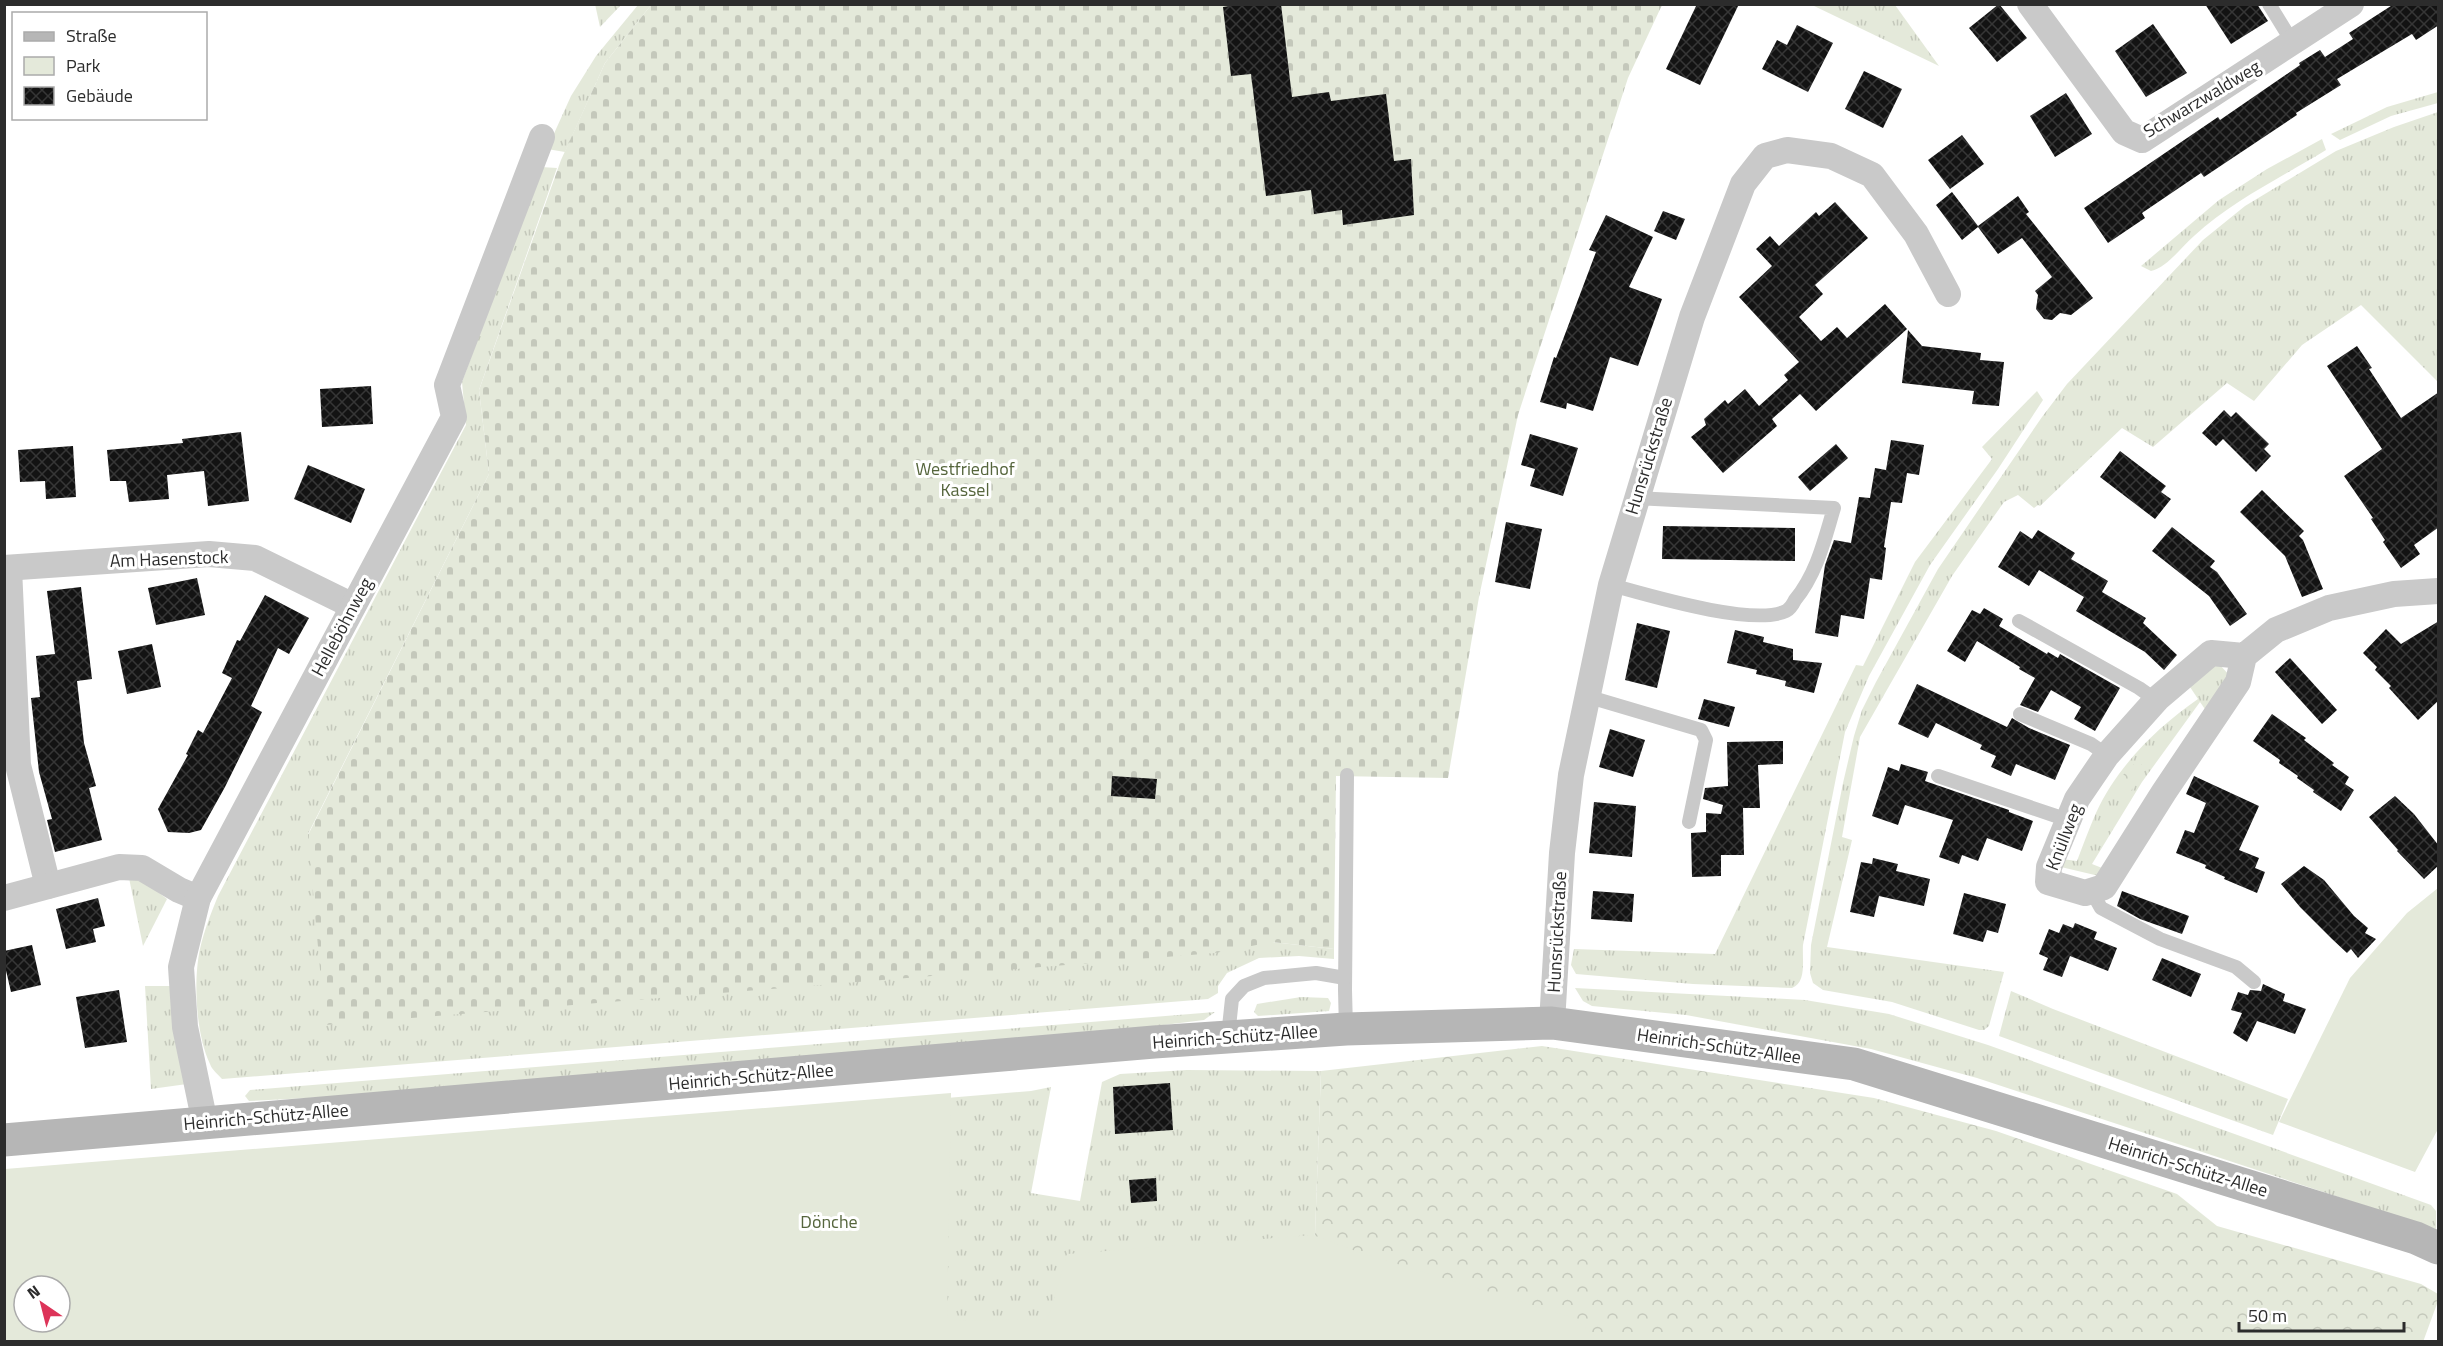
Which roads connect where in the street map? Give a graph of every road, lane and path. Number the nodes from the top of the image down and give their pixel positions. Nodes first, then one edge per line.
1 (2030, 4) edge
2 (2269, 4) edge
3 (2351, 4) edge
4 (2293, 43) junction
5 (542, 137) dead end
6 (1948, 294) dead end
7 (1635, 498) junction
8 (7, 568) edge
9 (1611, 585) junction
10 (2439, 591) edge
11 (353, 606) junction
12 (2019, 621) dead end
13 (2244, 656) junction
14 (1586, 696) junction
15 (2156, 700) junction
16 (2020, 714) dead end
17 (2107, 755) junction
18 (1347, 776) dead end
19 (1938, 776) dead end
20 (2068, 820) junction
21 (1689, 822) dead end
22 (48, 886) junction
23 (2092, 891) junction
24 (4, 898) edge
25 (198, 898) junction
26 (1345, 978) junction
27 (2254, 981) dead end
28 (1552, 1023) junction
29 (1346, 1029) junction
30 (1228, 1036) junction
31 (205, 1122) junction
32 (4, 1140) edge
33 (2439, 1248) edge

1 - 4 street, Schwarzwaldweg
2 - 4 lane
3 - 4 street, Schwarzwaldweg
5 - 11 street, Helleböhnweg
6 - 7 street, Hunsrückstraße
7 - 9 street, Hunsrückstraße
7 - 9 lane
8 - 11 street, Am Hasenstock
8 - 22 street, Am Hasenstock
9 - 14 street, Hunsrückstraße
10 - 13 street
11 - 25 street, Helleböhnweg
12 - 15 lane
13 - 15 street, Knüllweg
13 - 23 street
14 - 21 lane
14 - 28 street, Hunsrückstraße
15 - 17 street, Knüllweg
16 - 17 lane
17 - 20 street, Knüllweg
18 - 26 lane
19 - 20 lane
20 - 23 street, Knüllweg
22 - 24 street
22 - 25 street
23 - 27 lane
25 - 31 street, Helleböhnweg
26 - 29 lane
26 - 30 lane
28 - 29 main road, Heinrich-Schütz-Allee
28 - 33 main road, Heinrich-Schütz-Allee
29 - 30 main road, Heinrich-Schütz-Allee
30 - 31 main road, Heinrich-Schütz-Allee
31 - 32 main road, Heinrich-Schütz-Allee

